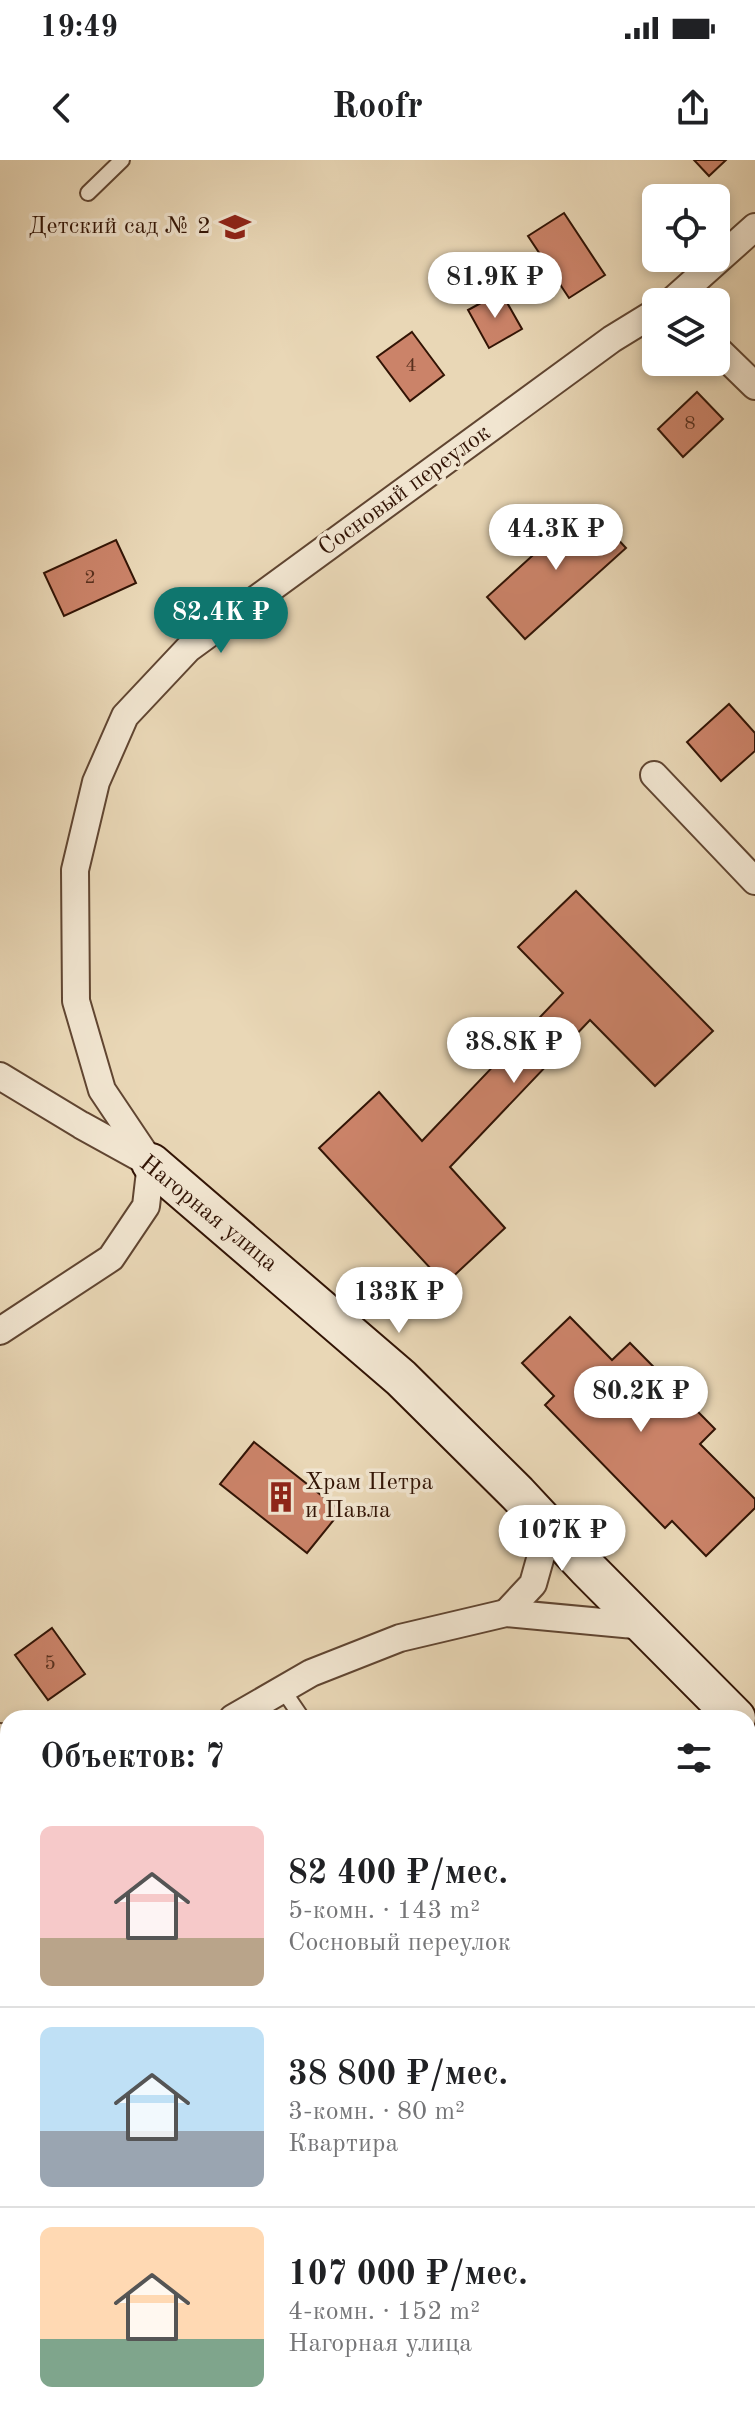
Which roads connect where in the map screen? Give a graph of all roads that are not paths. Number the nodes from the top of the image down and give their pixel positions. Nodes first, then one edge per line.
1 (122, 160) edge
2 (88, 193) dead end
3 (755, 227) edge
4 (687, 288) edge
5 (642, 321) edge
6 (730, 362) edge
7 (755, 386) edge
8 (654, 775) dead end
9 (755, 881) edge
10 (0, 1076) edge
11 (151, 1163) junction
12 (0, 1331) edge
13 (533, 1510) junction
14 (506, 1613) junction
15 (645, 1626) junction
16 (283, 1690) junction
17 (247, 1710) edge
18 (297, 1710) edge
19 (728, 1710) edge

1 - 2 lane
3 - 4 street
5 - 11 street, Сосновый переулок
6 - 7 street
8 - 9 street
10 - 11 street, Нагорная улица
11 - 12 street
11 - 13 street, Нагорная улица
13 - 14 street
13 - 15 street, Нагорная улица
14 - 15 street
14 - 16 street
15 - 19 street, Нагорная улица
16 - 17 street
16 - 18 lane

